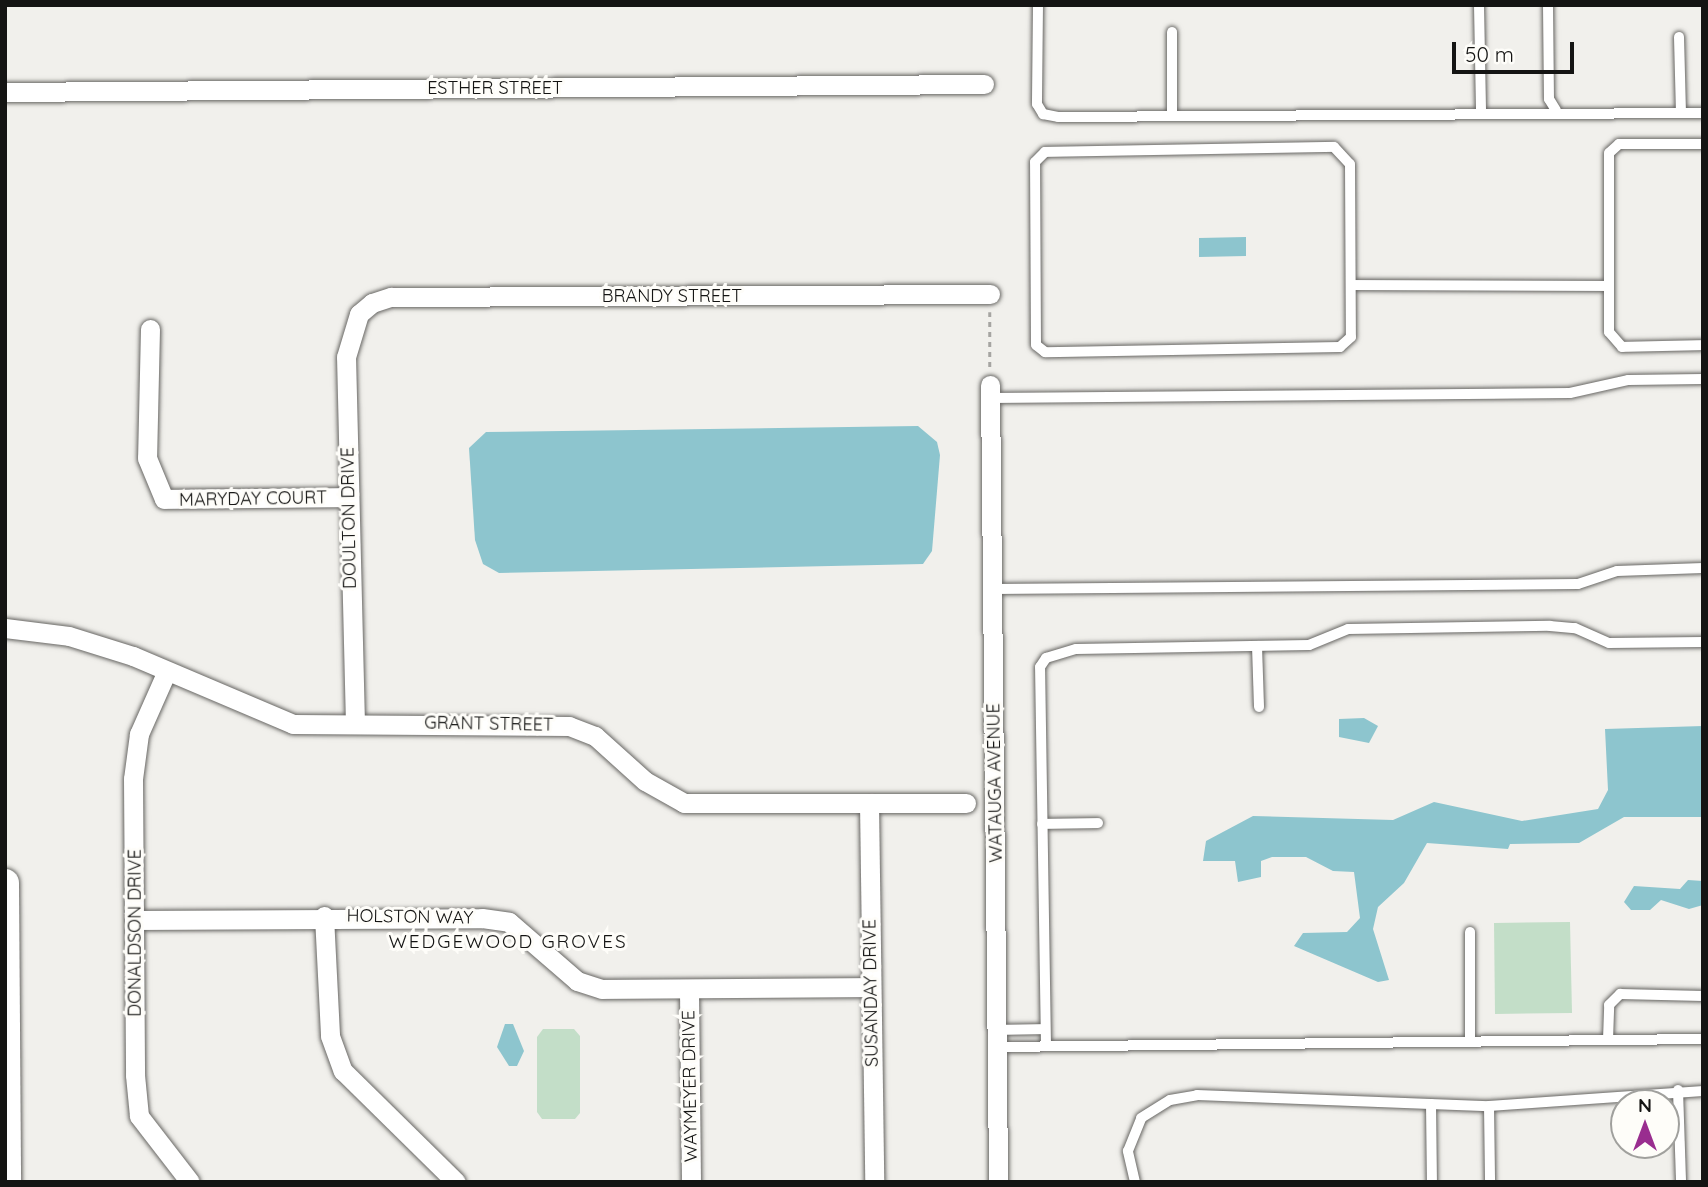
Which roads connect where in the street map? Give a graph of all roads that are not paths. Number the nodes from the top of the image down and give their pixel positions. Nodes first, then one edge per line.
1 (1038, 5) edge
2 (1479, 5) edge
3 (1548, 5) edge
4 (1172, 32) dead end
5 (1679, 37) dead end
6 (985, 84) dead end
7 (5, 92) edge
8 (1556, 110) junction
9 (1481, 111) junction
10 (1681, 113) junction
11 (1703, 113) edge
12 (1172, 116) junction
13 (1703, 144) edge
14 (1351, 285) junction
15 (1609, 286) junction
16 (990, 295) road end
17 (359, 314) joint
18 (150, 329) dead end
19 (1703, 345) edge
20 (1703, 379) edge
21 (990, 391) joint
22 (348, 497) junction
23 (1703, 568) edge
24 (993, 589) junction
25 (5, 628) edge
26 (1703, 642) edge
27 (1257, 646) junction
28 (166, 673) junction
29 (1259, 708) dead end
30 (355, 724) junction
31 (869, 803) junction
32 (966, 803) dead end
33 (1098, 823) dead end
34 (1042, 824) junction
35 (5, 883) edge
36 (324, 916) junction
37 (135, 920) junction
38 (1470, 932) dead end
39 (871, 987) junction
40 (689, 991) junction
41 (1703, 996) edge
42 (1045, 1029) junction
43 (997, 1039) junction
44 (1703, 1039) edge
45 (1608, 1040) junction
46 (1470, 1042) junction
47 (1046, 1046) junction
48 (6, 1078) edge
49 (1680, 1090) edge
50 (1703, 1091) edge
51 (1610, 1096) edge
52 (1431, 1104) junction
53 (1489, 1106) junction
54 (1680, 1151) edge
55 (7, 1182) edge
56 (190, 1182) edge
57 (456, 1182) edge
58 (691, 1182) edge
59 (874, 1182) edge
60 (998, 1182) edge
61 (1135, 1182) edge
62 (1432, 1182) edge
63 (1490, 1182) edge
64 (1681, 1182) edge

1 - 12 lane
2 - 9 lane
3 - 8 lane
4 - 12 lane
5 - 10 lane
6 - 7 street, ESTHER STREET
8 - 9 lane
8 - 10 lane
9 - 12 lane
10 - 11 lane
13 - 15 lane
14 - 14 lane
14 - 15 lane
15 - 19 lane
16 - 17 street, BRANDY STREET
17 - 22 street, DOULTON DRIVE
18 - 22 street, MARYDAY COURT
20 - 21 lane
21 - 24 street, WATAUGA AVENUE
22 - 30 street, DOULTON DRIVE
23 - 24 lane
24 - 43 street, WATAUGA AVENUE
25 - 28 street, GRANT STREET
26 - 27 lane
27 - 29 lane
27 - 34 lane
28 - 30 street, GRANT STREET
28 - 37 street, DONALDSON DRIVE
30 - 31 street, GRANT STREET
31 - 32 street, GRANT STREET
31 - 39 street, SUSANDAY DRIVE
33 - 34 lane
34 - 42 lane
35 - 48 street
36 - 37 street, HOLSTON WAY
36 - 40 street, HOLSTON WAY
36 - 57 street
37 - 56 street, DONALDSON DRIVE
38 - 46 lane
39 - 40 street, HOLSTON WAY
39 - 59 street, SUSANDAY DRIVE
40 - 58 street, WAYMEYER DRIVE
41 - 45 lane
42 - 43 lane
42 - 47 lane
43 - 47 lane
43 - 60 street, WATAUGA AVENUE
44 - 45 lane
45 - 46 lane
46 - 47 lane
48 - 55 street
49 - 50 lane
51 - 53 lane
52 - 53 lane
52 - 61 lane
52 - 62 lane
53 - 63 lane
54 - 64 lane

